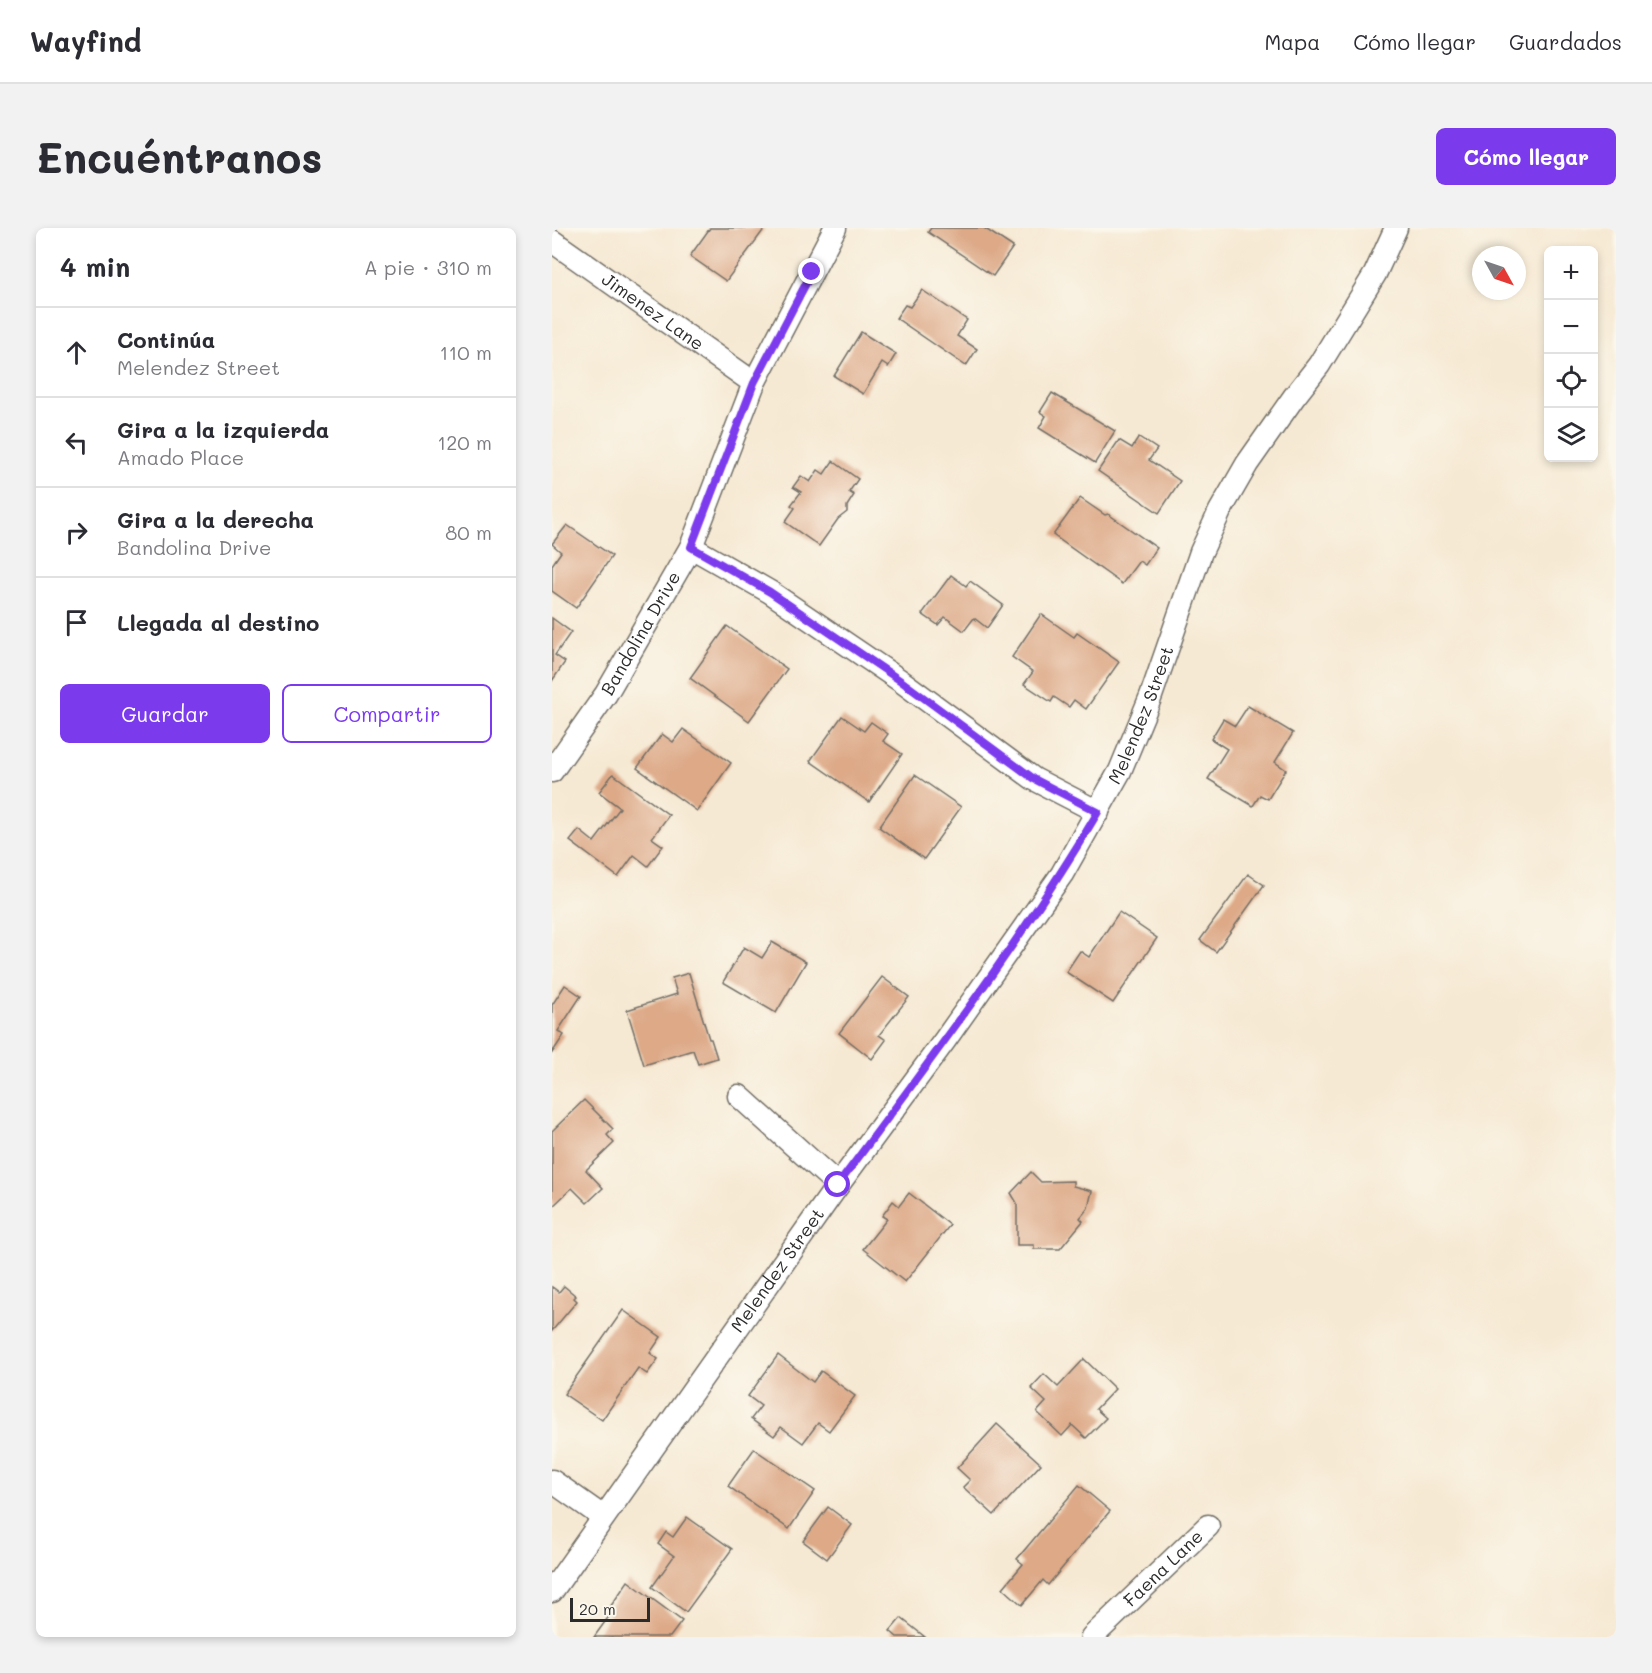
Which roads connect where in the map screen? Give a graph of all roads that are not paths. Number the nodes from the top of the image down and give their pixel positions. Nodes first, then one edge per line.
1 (835, 228) edge
2 (1396, 228) edge
3 (552, 241) edge
4 (754, 383) junction
5 (691, 547) junction
6 (552, 771) edge
7 (1098, 812) junction
8 (739, 1096) dead end
9 (838, 1185) junction
10 (552, 1481) edge
11 (603, 1517) junction
12 (1208, 1526) dead end
13 (552, 1591) edge
14 (1092, 1637) edge

1 - 4 street, Bandolina Drive
2 - 7 street, Melendez Street
3 - 4 street, Jimenez Lane
4 - 5 street, Bandolina Drive
5 - 6 street, Bandolina Drive
5 - 7 street
7 - 9 street, Melendez Street
8 - 9 street
9 - 11 street, Melendez Street
10 - 11 street
11 - 13 street, Melendez Street
12 - 14 street, Faena Lane

